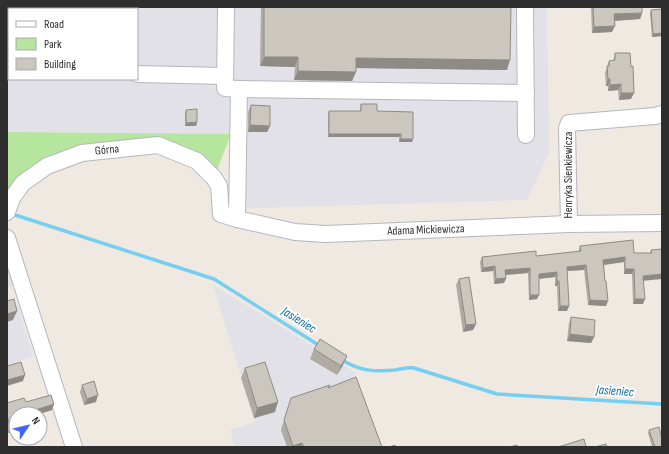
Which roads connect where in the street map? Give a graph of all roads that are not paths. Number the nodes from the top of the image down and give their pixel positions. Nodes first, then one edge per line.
1 (226, 7) edge
2 (524, 7) edge
3 (138, 74) edge
4 (225, 76) junction
5 (239, 89) junction
6 (526, 93) junction
7 (662, 114) edge
8 (526, 135) dead end
9 (219, 186) joint
10 (8, 209) edge
11 (237, 219) junction
12 (662, 223) edge
13 (569, 224) junction
14 (7, 238) edge
15 (74, 447) edge

1 - 4 street
2 - 6 street
3 - 4 street
4 - 5 street
5 - 6 street
5 - 11 street
6 - 8 street
7 - 13 street, Henryka Sienkiewicza
9 - 10 street, Górna
9 - 11 street, Adama Mickiewicza
11 - 13 street, Adama Mickiewicza
12 - 13 street, Adama Mickiewicza
14 - 15 street

